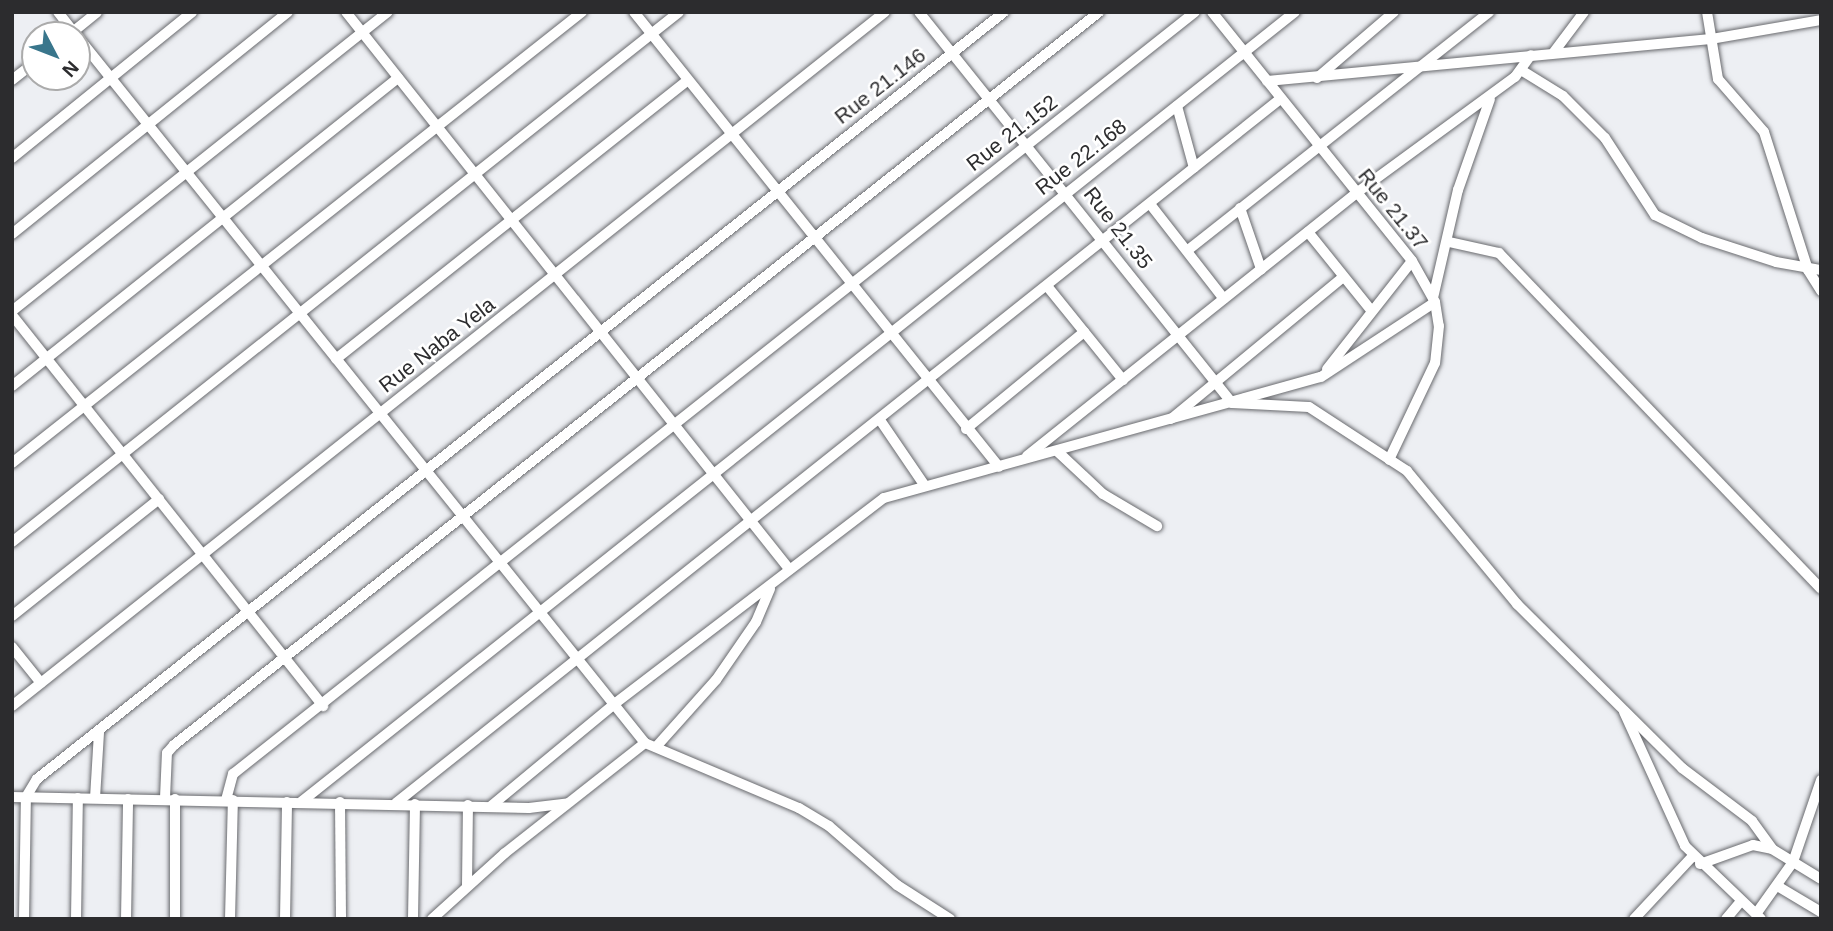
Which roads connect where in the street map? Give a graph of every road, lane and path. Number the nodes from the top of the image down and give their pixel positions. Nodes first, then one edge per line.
1 (192, 12) edge
2 (288, 12) edge
3 (345, 12) edge
4 (388, 12) edge
5 (582, 12) edge
6 (634, 12) edge
7 (679, 12) edge
8 (885, 12) edge
9 (919, 12) edge
10 (1004, 12) edge
11 (1099, 12) edge
12 (1195, 12) edge
13 (1212, 12) edge
14 (1295, 12) edge
15 (1394, 12) edge
16 (1489, 12) edge
17 (1584, 12) edge
18 (1707, 12) edge
19 (1821, 20) edge
20 (362, 33) junction
21 (651, 34) junction
22 (1711, 39) junction
23 (1244, 52) junction
24 (1554, 52) junction
25 (952, 53) junction
26 (91, 54) edge
27 (1531, 55) junction
28 (1421, 66) junction
29 (1521, 70) junction
30 (111, 77) junction
31 (398, 78) junction
32 (1317, 78) junction
33 (687, 80) junction
34 (1267, 81) junction
35 (1493, 94) junction
36 (989, 100) junction
37 (1279, 100) junction
38 (1177, 106) junction
39 (149, 125) junction
40 (437, 127) junction
41 (732, 136) junction
42 (1027, 146) junction
43 (1317, 148) junction
44 (12, 158) edge
45 (1194, 168) junction
46 (186, 171) junction
47 (475, 176) junction
48 (779, 191) junction
49 (1067, 193) junction
50 (1355, 194) junction
51 (1150, 204) junction
52 (1240, 208) junction
53 (225, 219) junction
54 (510, 219) junction
55 (1308, 232) junction
56 (12, 234) edge
57 (817, 238) junction
58 (1104, 240) junction
59 (1449, 242) junction
60 (1188, 250) junction
61 (1412, 261) junction
62 (261, 265) junction
63 (1261, 269) junction
64 (1808, 270) junction
65 (1821, 270) edge
66 (556, 276) junction
67 (1343, 276) junction
68 (853, 284) junction
69 (1047, 286) junction
70 (1821, 290) edge
71 (1224, 299) junction
72 (1434, 300) junction
73 (1371, 310) junction
74 (12, 313) edge
75 (300, 314) junction
76 (891, 331) junction
77 (600, 332) junction
78 (1084, 332) junction
79 (1178, 335) junction
80 (47, 359) junction
81 (336, 359) junction
82 (1321, 377) junction
83 (638, 379) junction
84 (1123, 380) junction
85 (928, 381) junction
86 (1215, 382) junction
87 (12, 386) edge
88 (1232, 403) junction
89 (85, 405) junction
90 (380, 415) junction
91 (880, 420) junction
92 (1166, 423) junction
93 (676, 427) junction
94 (967, 429) junction
95 (1057, 451) junction
96 (123, 454) junction
97 (1022, 460) junction
98 (1389, 460) junction
99 (12, 463) edge
100 (999, 467) junction
101 (426, 471) junction
102 (713, 474) junction
103 (925, 486) junction
104 (159, 499) junction
105 (463, 518) junction
106 (750, 521) junction
107 (1157, 526) dead end
108 (12, 542) edge
109 (203, 555) junction
110 (500, 565) junction
111 (789, 569) junction
112 (771, 587) junction
113 (1821, 589) edge
114 (248, 612) junction
115 (538, 612) junction
116 (12, 616) edge
117 (12, 647) edge
118 (285, 658) junction
119 (575, 659) junction
120 (41, 683) junction
121 (1620, 703) junction
122 (613, 705) junction
123 (12, 706) edge
124 (323, 706) junction
125 (99, 732) junction
126 (645, 743) junction
127 (656, 747) junction
128 (1821, 780) edge
129 (12, 797) edge
130 (26, 797) junction
131 (78, 798) junction
132 (95, 798) junction
133 (170, 798) junction
134 (128, 799) junction
135 (229, 800) junction
136 (287, 802) junction
137 (301, 802) junction
138 (340, 802) junction
139 (396, 803) junction
140 (567, 803) junction
141 (415, 804) junction
142 (467, 805) junction
143 (491, 806) junction
144 (1772, 849) junction
145 (1696, 861) junction
146 (1793, 862) junction
147 (1821, 879) edge
148 (467, 885) junction
149 (1779, 887) junction
150 (1741, 901) junction
151 (18, 902) edge
152 (1821, 912) edge
153 (1758, 917) edge
154 (24, 919) edge
155 (76, 919) edge
156 (126, 919) edge
157 (175, 919) edge
158 (230, 919) edge
159 (285, 919) edge
160 (341, 919) edge
161 (413, 919) edge
162 (432, 919) edge
163 (950, 919) edge
164 (1634, 919) edge
165 (1726, 919) edge

1 - 30 street
2 - 39 street
3 - 20 street
4 - 20 street
5 - 40 street
6 - 21 street
7 - 21 street
8 - 41 street, Rue Naba Yela
9 - 25 street, Rue 21.35
10 - 25 street, Rue 21.146
11 - 36 street
12 - 42 street, Rue 21.152
13 - 23 street, Rue 21.37
14 - 23 street, Rue 22.168
15 - 32 street
16 - 28 street
17 - 24 street
18 - 22 street
19 - 22 street
20 - 31 street
20 - 46 street
21 - 33 street
21 - 47 street
22 - 24 street
22 - 64 street
23 - 34 street, Rue 21.37
23 - 38 street, Rue 22.168
24 - 27 street
25 - 36 street, Rue 21.35
25 - 48 street, Rue 21.146
26 - 30 street
27 - 28 street
27 - 29 street
28 - 32 street
28 - 43 street
29 - 35 street
29 - 64 street
30 - 39 street
30 - 44 street
31 - 40 street
31 - 53 street
32 - 34 street
33 - 41 street
33 - 54 street
34 - 37 street, Rue 21.37
35 - 50 street
35 - 59 street
36 - 42 street, Rue 21.35
36 - 57 street
37 - 43 street, Rue 21.37
37 - 45 street
38 - 45 street
38 - 49 street, Rue 22.168
39 - 46 street
39 - 56 street
40 - 47 street
40 - 62 street
41 - 48 street
41 - 66 street, Rue Naba Yela
42 - 49 street, Rue 21.35
42 - 68 street, Rue 21.152
43 - 50 street, Rue 21.37
43 - 52 street
45 - 51 street
46 - 53 street
46 - 74 street
47 - 54 street
47 - 75 street
48 - 57 street
48 - 77 street, Rue 21.146
49 - 58 street, Rue 21.35
49 - 76 street, Rue 22.168
50 - 55 street
50 - 61 street, Rue 21.37
51 - 58 street
51 - 60 street
52 - 60 street
52 - 63 street
53 - 62 street
53 - 80 street
54 - 66 street
54 - 81 street
55 - 63 street
55 - 67 street
57 - 68 street
57 - 83 street
58 - 69 street
58 - 79 street, Rue 21.35
59 - 72 street
59 - 113 street
60 - 71 street
61 - 72 street, Rue 21.37
61 - 73 street
62 - 75 street
62 - 89 street
63 - 71 street
64 - 65 street
64 - 70 street
66 - 77 street
66 - 90 street, Rue Naba Yela
67 - 73 street
67 - 86 street
68 - 76 street
68 - 93 street, Rue 21.152
69 - 78 street
69 - 85 street
71 - 79 street
72 - 82 street
72 - 98 street, Rue 21.37
73 - 82 street
74 - 80 street
75 - 81 street
75 - 96 street
76 - 85 street
76 - 102 street, Rue 22.168
77 - 83 street
77 - 101 street, Rue 21.146
78 - 84 street
78 - 94 street
79 - 84 street
79 - 86 street, Rue 21.35
80 - 87 street
80 - 89 street
81 - 90 street
82 - 88 street
83 - 93 street
83 - 105 street
84 - 97 street
85 - 91 street
85 - 94 street
86 - 88 street, Rue 21.35
86 - 92 street
88 - 92 street
88 - 98 street
89 - 96 street
89 - 99 street
90 - 101 street
90 - 109 street, Rue Naba Yela
91 - 103 street
91 - 106 street
92 - 95 street
93 - 102 street
93 - 110 street, Rue 21.152
94 - 100 street
95 - 97 street
95 - 107 street
96 - 104 street
96 - 108 street
97 - 100 street
98 - 121 street
100 - 103 street
101 - 105 street
101 - 114 street, Rue 21.146
102 - 106 street
102 - 115 street, Rue 22.168
103 - 111 street
104 - 109 street
104 - 116 street
105 - 110 street
105 - 118 street
106 - 111 street
106 - 119 street
109 - 114 street
109 - 120 street, Rue Naba Yela
110 - 115 street
110 - 124 street, Rue 21.152
111 - 112 street
112 - 122 street
112 - 127 street
114 - 118 street
114 - 125 street, Rue 21.146
115 - 119 street
115 - 137 street, Rue 22.168
117 - 120 street
118 - 124 street
118 - 133 street
119 - 122 street
119 - 139 street
120 - 123 street, Rue Naba Yela
121 - 144 street
121 - 145 street
122 - 126 street
122 - 143 street
124 - 135 street, Rue 21.152
125 - 130 street, Rue 21.146
125 - 132 street
126 - 127 street
126 - 140 street
127 - 163 street
128 - 146 street
129 - 130 street
130 - 131 street
130 - 151 street
131 - 132 street
131 - 155 street
132 - 134 street
133 - 134 street
133 - 135 street
133 - 157 street
134 - 156 street
135 - 136 street
135 - 158 street
136 - 137 street
136 - 159 street
137 - 138 street
138 - 139 street
138 - 160 street
139 - 141 street
140 - 143 street
140 - 148 street
141 - 142 street
141 - 161 street
142 - 143 street
142 - 148 street
144 - 145 street
144 - 146 street
145 - 150 street
145 - 164 street
146 - 147 street
146 - 149 street
148 - 162 street
149 - 152 street
149 - 153 street
150 - 153 street
150 - 165 street
151 - 154 street

